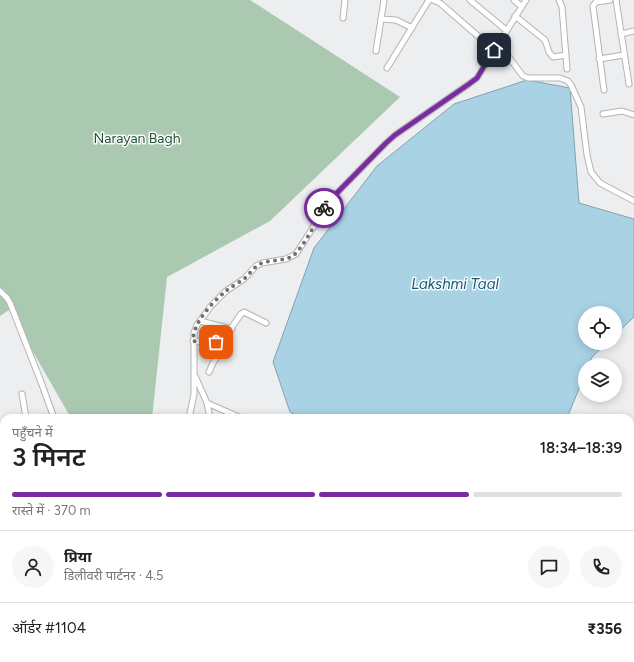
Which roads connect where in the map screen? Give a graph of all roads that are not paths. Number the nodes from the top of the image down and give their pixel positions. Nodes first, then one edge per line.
1 (345, 0) edge
2 (384, 0) edge
3 (429, 0) edge
4 (436, 0) edge
5 (470, 0) edge
6 (514, 0) edge
7 (526, 0) edge
8 (560, 0) edge
9 (610, 0) edge
10 (616, 0) edge
11 (521, 6) junction
12 (515, 16) junction
13 (342, 18) dead end
14 (381, 19) junction
15 (412, 28) junction
16 (506, 30) junction
17 (634, 31) edge
18 (621, 34) junction
19 (498, 43) junction
20 (494, 50) junction
21 (376, 51) dead end
22 (566, 55) junction
23 (624, 55) junction
24 (599, 60) junction
25 (387, 68) dead end
26 (567, 69) dead end
27 (629, 84) dead end
28 (604, 90) dead end
29 (603, 114) dead end
30 (634, 115) edge
31 (634, 201) edge
32 (0, 291) edge
33 (200, 321) junction
34 (266, 323) dead end
35 (232, 329) junction
36 (218, 340) junction
37 (193, 341) junction
38 (209, 372) dead end
39 (195, 375) junction
40 (22, 394) dead end
41 (207, 404) junction
42 (25, 414) edge
43 (52, 414) edge
44 (190, 414) edge
45 (209, 414) edge
46 (231, 414) edge

1 - 13 street
2 - 14 street
3 - 15 street
4 - 20 street
5 - 16 street
6 - 11 street
7 - 11 street
8 - 22 street
9 - 24 street
10 - 18 street
11 - 12 street
12 - 16 street
12 - 22 street
14 - 15 street
14 - 21 street
15 - 25 street
16 - 19 street
17 - 18 street
18 - 23 street
19 - 20 street
19 - 31 street
20 - 33 street
22 - 26 street
23 - 24 street
23 - 27 street
24 - 28 street
29 - 30 street
32 - 43 street
33 - 35 street
33 - 37 street
34 - 35 street
35 - 36 street
36 - 37 street
36 - 38 street
37 - 39 street
39 - 41 street
39 - 44 street
40 - 42 street
41 - 45 street
41 - 46 street

